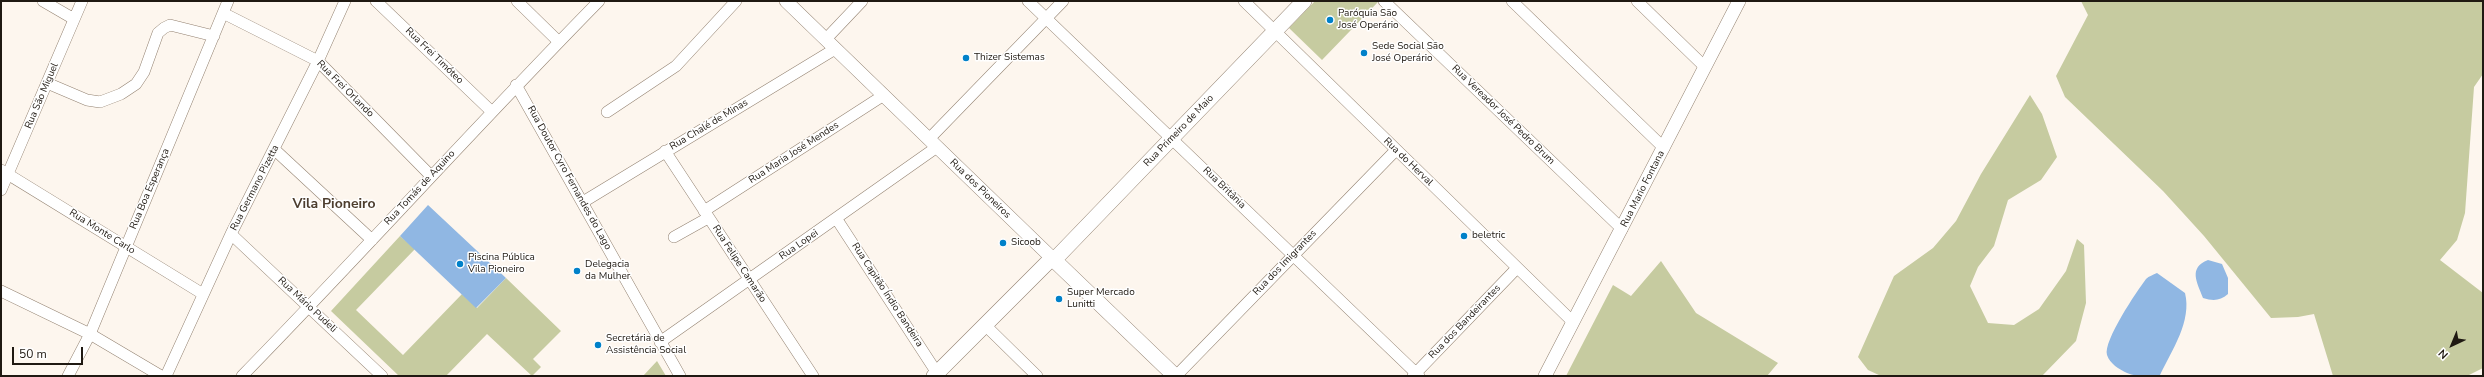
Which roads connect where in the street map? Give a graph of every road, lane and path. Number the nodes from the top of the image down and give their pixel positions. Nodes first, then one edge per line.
1 (43, 1) edge
2 (82, 1) edge
3 (228, 1) edge
4 (345, 1) edge
5 (376, 1) edge
6 (517, 1) edge
7 (599, 1) edge
8 (736, 1) edge
9 (786, 1) edge
10 (862, 1) edge
11 (1028, 1) edge
12 (1063, 1) edge
13 (1244, 1) edge
14 (1292, 1) edge
15 (1304, 1) edge
16 (1384, 1) edge
17 (1512, 1) edge
18 (1637, 1) edge
19 (1740, 1) edge
20 (223, 13) junction
21 (1046, 18) junction
22 (74, 19) junction
23 (1271, 28) junction
24 (214, 36) junction
25 (826, 39) junction
26 (559, 42) junction
27 (835, 49) junction
28 (318, 61) junction
29 (1705, 67) junction
30 (47, 83) junction
31 (516, 85) junction
32 (884, 95) junction
33 (491, 111) junction
34 (608, 112) dead end
35 (1168, 135) junction
36 (933, 143) junction
37 (1664, 148) junction
38 (275, 150) junction
39 (1396, 150) junction
40 (665, 151) junction
41 (5, 172) edge
42 (431, 176) junction
43 (1, 190) edge
44 (583, 202) junction
45 (706, 215) junction
46 (836, 218) junction
47 (1622, 230) junction
48 (231, 234) junction
49 (674, 237) dead end
50 (372, 240) junction
51 (126, 247) junction
52 (1293, 255) junction
53 (1052, 258) junction
54 (1517, 268) junction
55 (749, 280) junction
56 (1, 291) edge
57 (203, 294) junction
58 (309, 307) junction
59 (1574, 322) junction
60 (985, 325) junction
61 (90, 334) junction
62 (660, 342) junction
63 (936, 374) edge
64 (1416, 375) edge
65 (68, 376) edge
66 (161, 376) edge
67 (166, 376) edge
68 (242, 376) edge
69 (382, 376) edge
70 (680, 376) edge
71 (813, 376) edge
72 (1037, 376) edge
73 (1175, 376) edge
74 (1545, 376) edge

1 - 22 street
2 - 22 street, Rua São Miguel
3 - 20 street, Rua Boa Esperança
4 - 28 street, Rua Germano Pizetta
5 - 33 street, Rua Frei Timóteo
6 - 26 street
7 - 26 street, Rua Tomás de Aquino
8 - 34 street
9 - 25 street, Rua dos Pioneiros
10 - 25 street
11 - 21 street, Rua Britânia
12 - 21 street, Rua Lopei
13 - 23 street, Rua do Herval
14 - 23 main road, Rua Primeiro de Maio
15 - 23 main road, Rua Primeiro de Maio
16 - 47 street, Rua Vereador José Pedro Brum
17 - 37 street
18 - 29 street
19 - 29 street, Rua Mario Fontana
20 - 24 street, Rua Boa Esperança
20 - 28 street, Rua Frei Orlando
21 - 35 street, Rua Britânia
21 - 36 street, Rua Lopei
22 - 30 street, Rua São Miguel
23 - 35 main road, Rua Primeiro de Maio
23 - 39 street, Rua do Herval
24 - 30 street
24 - 51 street, Rua Boa Esperança
25 - 27 street, Rua dos Pioneiros
26 - 31 street, Rua Tomás de Aquino
27 - 32 street, Rua dos Pioneiros
27 - 40 street, Rua Chalé de Minas
28 - 38 street, Rua Germano Pizetta
28 - 42 street, Rua Frei Orlando
29 - 37 street, Rua Mario Fontana
30 - 41 street, Rua São Miguel
31 - 33 street, Rua Tomás de Aquino
31 - 44 street, Rua Doutor Cyro Fernandes do Lago
32 - 36 street, Rua dos Pioneiros
32 - 45 street, Rua Maria José Mendes
33 - 42 street, Rua Tomás de Aquino
35 - 52 street, Rua Britânia
35 - 53 main road, Rua Primeiro de Maio
36 - 46 street, Rua Lopei
36 - 53 street, Rua dos Pioneiros
37 - 47 street, Rua Mario Fontana
38 - 48 street, Rua Germano Pizetta
38 - 50 street
39 - 52 street, Rua dos Imigrantes
39 - 54 street, Rua do Herval
40 - 44 street, Rua Chalé de Minas
40 - 45 street, Rua Felipe Camarão
41 - 43 street, Rua São Miguel
41 - 51 street, Rua Monte Carlo
42 - 50 street, Rua Tomás de Aquino
44 - 62 street, Rua Doutor Cyro Fernandes do Lago
45 - 49 street, Rua Maria José Mendes
45 - 55 street, Rua Felipe Camarão
46 - 55 street, Rua Lopei
46 - 63 street, Rua Capitão Índio Bandeira
47 - 59 street, Rua Mario Fontana
48 - 57 street, Rua Germano Pizetta
48 - 58 street, Rua Mário Pudeli
50 - 58 street, Rua Tomás de Aquino
51 - 57 street, Rua Monte Carlo
51 - 61 street, Rua Boa Esperança
52 - 64 street, Rua Britânia
52 - 73 street, Rua dos Imigrantes
53 - 60 main road, Rua Primeiro de Maio
53 - 73 main road, Rua dos Pioneiros
54 - 59 street, Rua do Herval
54 - 64 street, Rua dos Bandeirantes
55 - 62 street, Rua Lopei
55 - 71 street, Rua Felipe Camarão
56 - 61 street
57 - 67 street, Rua Germano Pizetta
58 - 68 street, Rua Tomás de Aquino
58 - 69 street, Rua Mário Pudeli
59 - 74 street, Rua Mario Fontana
60 - 63 main road, Rua Primeiro de Maio
60 - 72 street
61 - 65 street, Rua Boa Esperança
61 - 66 street
62 - 70 street, Rua Doutor Cyro Fernandes do Lago

